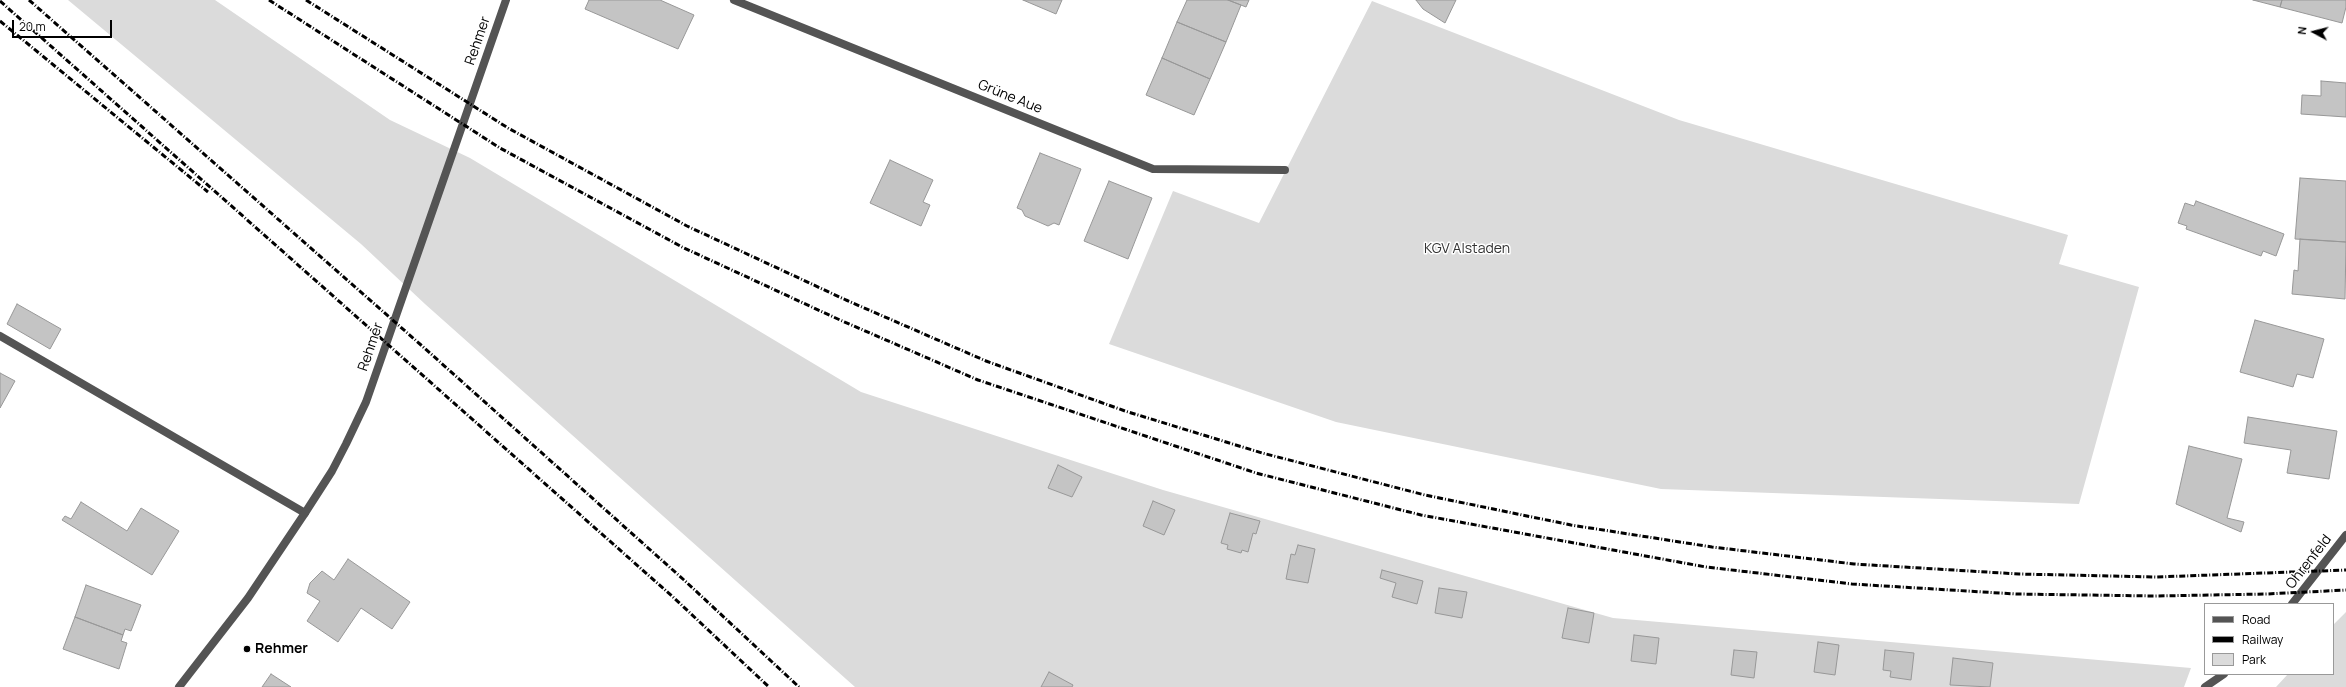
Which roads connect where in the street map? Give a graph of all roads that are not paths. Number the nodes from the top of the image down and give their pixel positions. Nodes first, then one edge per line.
1 (506, 0) edge
2 (734, 0) edge
3 (1285, 170) dead end
4 (0, 336) edge
5 (306, 513) junction
6 (2346, 536) edge
7 (2293, 603) edge
8 (2223, 675) edge
9 (179, 687) edge
10 (2205, 687) edge

1 - 5 street, Rehmer
2 - 3 street, Grüne Aue
4 - 5 street
5 - 9 street, Rehmer
6 - 7 street, Ohrenfeld
8 - 10 street

